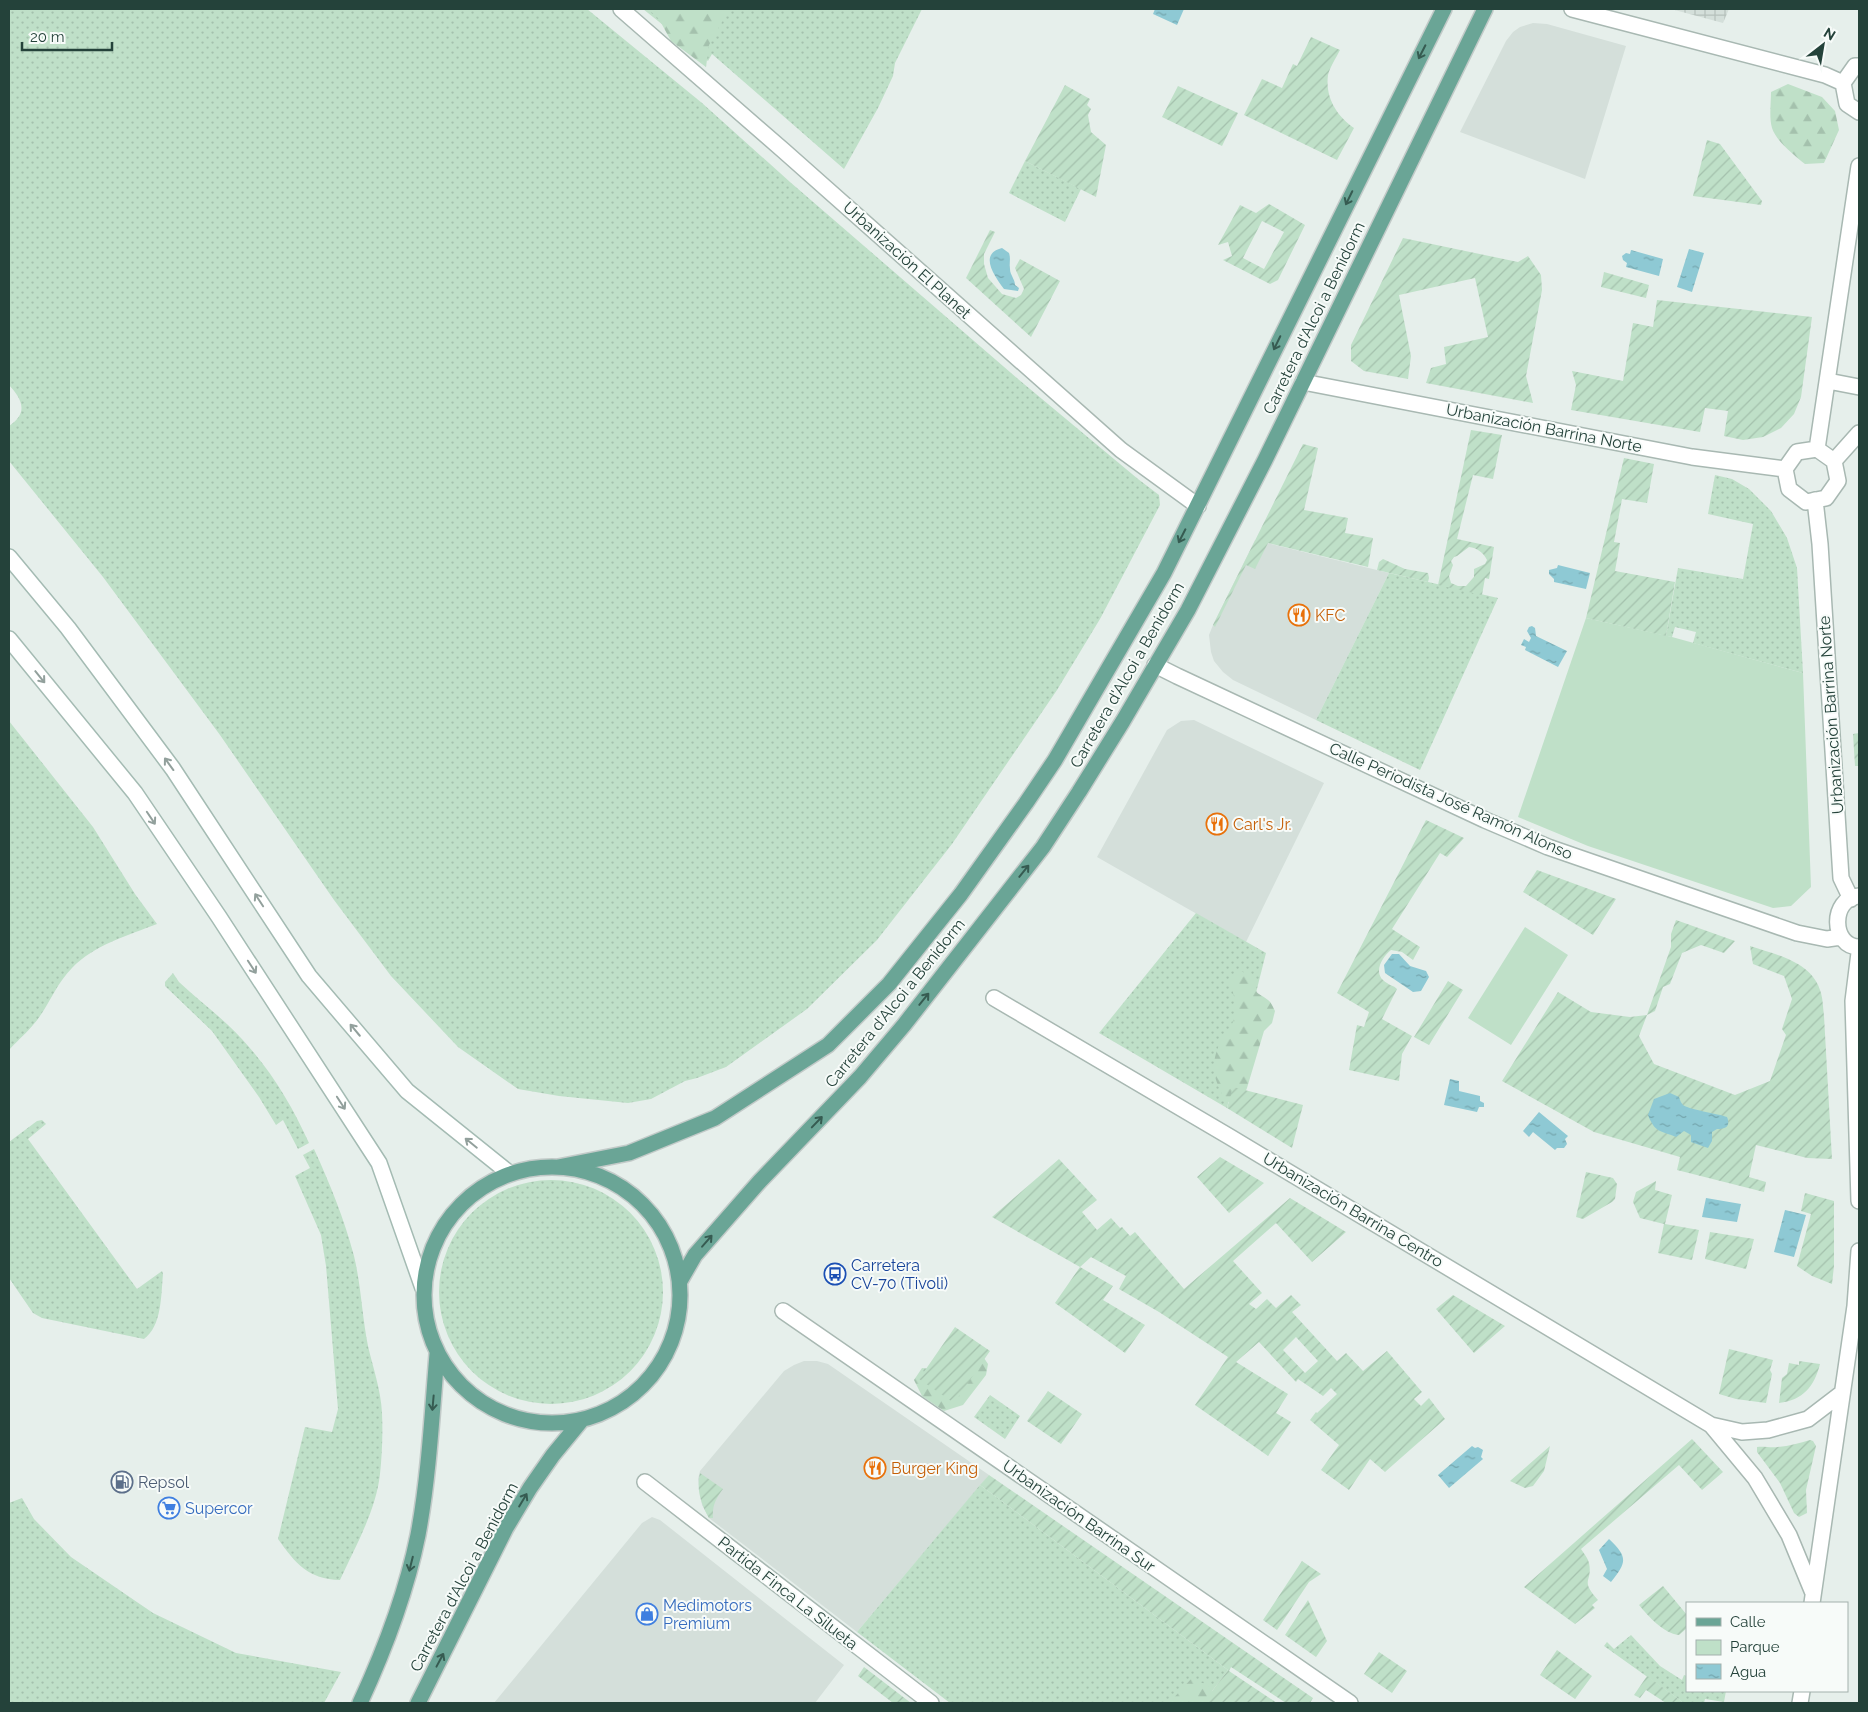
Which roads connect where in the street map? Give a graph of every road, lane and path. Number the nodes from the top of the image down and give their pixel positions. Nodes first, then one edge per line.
1 (621, 9) edge
2 (1444, 9) edge
3 (1485, 9) edge
4 (1572, 9) edge
5 (1859, 66) edge
6 (1843, 83) junction
7 (1859, 112) edge
8 (1859, 166) edge
9 (1828, 381) junction
10 (1303, 382) junction
11 (1859, 387) edge
12 (1859, 433) edge
13 (1817, 449) junction
14 (1834, 461) junction
15 (1785, 469) junction
16 (1815, 500) junction
17 (1198, 506) junction
18 (9, 557) edge
19 (9, 639) edge
20 (1155, 664) junction
21 (1855, 897) edge
22 (1841, 937) junction
23 (1859, 947) edge
24 (1859, 953) edge
25 (994, 998) dead end
26 (558, 1167) junction
27 (509, 1173) junction
28 (1859, 1201) edge
29 (1859, 1251) edge
30 (680, 1281) junction
31 (422, 1288) junction
32 (783, 1311) dead end
33 (437, 1354) junction
34 (1842, 1393) junction
35 (581, 1421) junction
36 (1711, 1425) junction
37 (645, 1482) dead end
38 (1812, 1599) edge
39 (360, 1703) edge
40 (418, 1703) edge
41 (931, 1703) edge
42 (1350, 1703) edge

1 - 17 street, Urbanización El Planet
2 -> 17 main road, Carretera d'Alcoi a Benidorm
3 - 10 main road, Carretera d'Alcoi a Benidorm
4 - 6 street
5 - 6 street
6 - 7 street
8 - 9 street
9 - 11 street
9 - 13 street
10 - 15 street, Urbanización Barrina Norte
10 - 20 main road, Carretera d'Alcoi a Benidorm
12 - 14 street
13 - 14 street
13 - 15 street
14 - 16 street
15 - 16 street
16 - 21 street, Urbanización Barrina Norte
17 -> 26 main road, Carretera d'Alcoi a Benidorm
27 -> 18 street
19 -> 31 street
20 - 22 street, Calle Periodista José Ramón Alonso
30 -> 20 main road, Carretera d'Alcoi a Benidorm
21 - 22 street
22 - 23 street
24 - 28 street
25 - 36 street, Urbanización Barrina Centro
26 - 27 main road
26 - 30 main road
27 - 31 main road
29 - 34 street
30 - 35 main road
31 - 33 main road
32 - 42 street, Urbanización Barrina Sur
33 - 35 main road
33 -> 39 main road
34 - 36 street, Urbanización Barrina Centro
34 - 38 street, Urbanización Barrina Centro
40 -> 35 main road, Carretera d'Alcoi a Benidorm
36 - 38 street, Urbanización Barrina Centro
37 - 41 street, Partida Finca La Silueta

